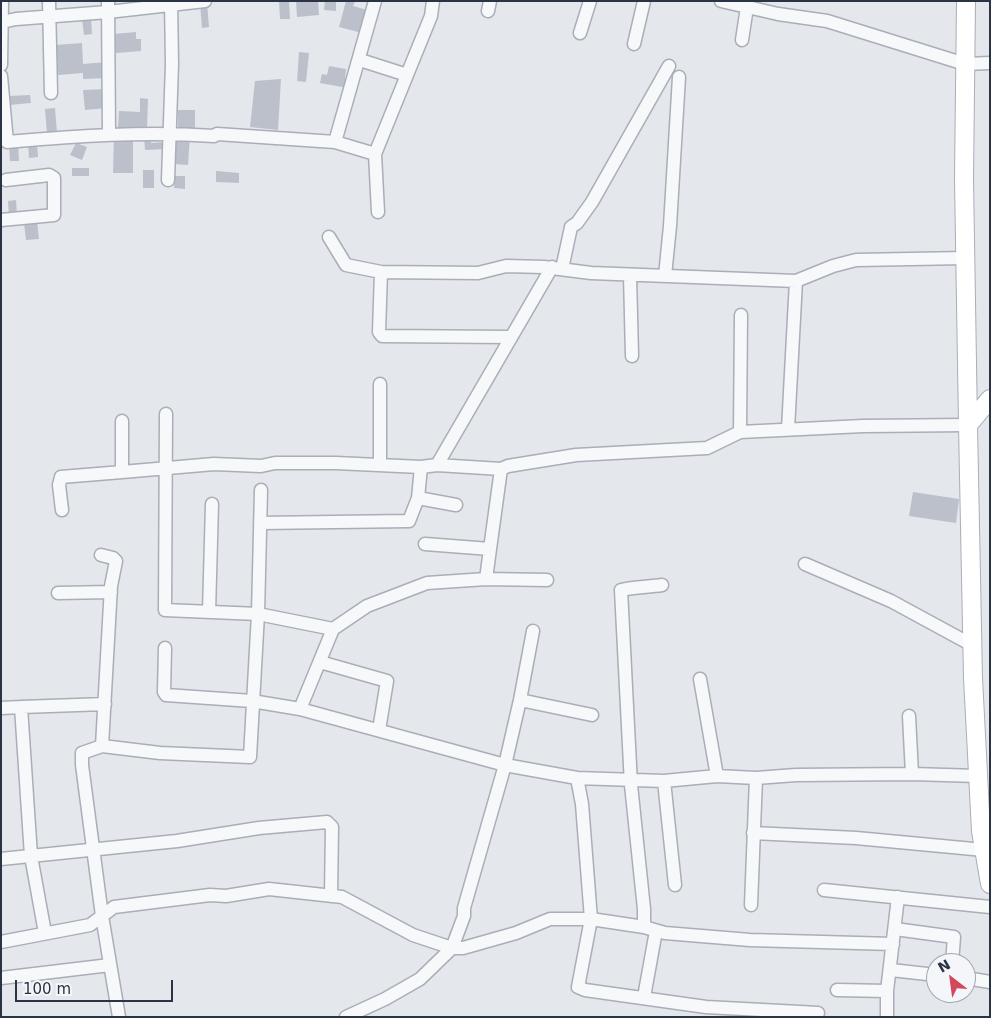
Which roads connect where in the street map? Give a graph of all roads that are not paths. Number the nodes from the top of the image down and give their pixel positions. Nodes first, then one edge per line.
1 (2, 1) edge
2 (49, 1) edge
3 (205, 1) edge
4 (375, 1) edge
5 (433, 1) edge
6 (590, 1) edge
7 (644, 1) edge
8 (721, 1) edge
9 (966, 1) edge
10 (171, 3) edge
11 (108, 7) edge
12 (747, 7) junction
13 (49, 17) junction
14 (2, 22) edge
15 (580, 33) dead end
16 (742, 40) dead end
17 (634, 44) dead end
18 (360, 60) junction
19 (990, 63) edge
20 (965, 64) junction
21 (1, 65) edge
22 (668, 66) dead end
23 (406, 75) junction
24 (1, 76) edge
25 (679, 76) dead end
26 (51, 93) dead end
27 (169, 133) junction
28 (109, 134) junction
29 (335, 142) junction
30 (375, 154) junction
31 (6, 180) dead end
32 (168, 180) dead end
33 (378, 212) dead end
34 (1, 220) edge
35 (329, 237) dead end
36 (965, 258) junction
37 (555, 268) junction
38 (381, 272) junction
39 (630, 275) junction
40 (665, 276) junction
41 (796, 281) junction
42 (741, 315) dead end
43 (511, 337) junction
44 (632, 356) dead end
45 (380, 384) dead end
46 (990, 399) edge
47 (166, 414) dead end
48 (122, 421) dead end
49 (968, 425) junction
50 (788, 429) junction
51 (740, 432) junction
52 (380, 465) junction
53 (436, 465) junction
54 (421, 467) junction
55 (166, 469) junction
56 (502, 469) junction
57 (122, 472) junction
58 (261, 490) dead end
59 (418, 498) junction
60 (212, 504) dead end
61 (456, 504) dead end
62 (62, 510) dead end
63 (260, 523) junction
64 (425, 544) dead end
65 (490, 549) junction
66 (101, 555) dead end
67 (805, 564) dead end
68 (486, 579) junction
69 (547, 580) dead end
70 (662, 585) dead end
71 (111, 592) junction
72 (58, 593) dead end
73 (209, 612) junction
74 (258, 614) junction
75 (332, 629) junction
76 (533, 630) dead end
77 (972, 645) junction
78 (165, 648) dead end
79 (320, 662) junction
80 (700, 679) dead end
81 (520, 700) junction
82 (252, 702) junction
83 (105, 704) junction
84 (21, 707) junction
85 (1, 708) edge
86 (300, 709) junction
87 (592, 715) dead end
88 (909, 716) dead end
89 (379, 730) junction
90 (102, 746) junction
91 (505, 765) junction
92 (912, 774) junction
93 (717, 776) junction
94 (978, 776) junction
95 (577, 778) junction
96 (756, 778) junction
97 (631, 780) junction
98 (664, 781) junction
99 (753, 833) junction
100 (93, 850) junction
101 (984, 850) junction
102 (31, 856) junction
103 (1, 859) edge
104 (990, 884) edge
105 (675, 885) dead end
106 (824, 890) dead end
107 (331, 896) junction
108 (898, 897) junction
109 (751, 905) dead end
110 (990, 907) edge
111 (102, 916) junction
112 (591, 919) junction
113 (644, 927) junction
114 (895, 929) junction
115 (656, 931) junction
116 (45, 934) junction
117 (1, 942) edge
118 (893, 944) junction
119 (452, 948) junction
120 (953, 953) edge
121 (110, 965) junction
122 (891, 970) junction
123 (926, 973) edge
124 (1, 978) edge
125 (976, 980) edge
126 (990, 982) edge
127 (837, 990) dead end
128 (888, 991) junction
129 (644, 998) junction
130 (706, 1012) edge
131 (818, 1013) dead end
132 (119, 1017) edge
133 (346, 1017) edge
134 (886, 1017) edge

1 - 14 street
2 - 13 street
3 - 10 street
4 - 18 street
5 - 23 street
6 - 15 street
7 - 17 street
8 - 12 street
9 - 20 street
10 - 11 street
10 - 27 street
11 - 13 street
11 - 28 street
12 - 16 street
12 - 20 street
13 - 14 street
13 - 26 street
14 - 21 street
18 - 23 street
18 - 29 street
19 - 20 street
20 - 36 street
22 - 37 street
23 - 30 street
24 - 28 street
25 - 40 street
27 - 28 street
27 - 29 street
27 - 32 street
29 - 30 street
30 - 33 street
31 - 34 street
35 - 38 street
36 - 41 street
36 - 49 street
37 - 38 street
37 - 39 street
37 - 43 street
38 - 43 street
39 - 40 street
39 - 44 street
40 - 41 street
41 - 50 street
42 - 51 street
43 - 53 street
45 - 52 street
46 - 49 street
47 - 55 street
48 - 57 street
49 - 50 street
49 - 77 street
50 - 51 street
51 - 56 street
52 - 54 street
52 - 55 street
53 - 54 street
53 - 56 street
54 - 59 street
55 - 57 street
55 - 73 street
56 - 65 street
57 - 62 street
58 - 63 street
59 - 61 street
59 - 63 street
60 - 73 street
63 - 74 street
64 - 65 street
65 - 68 street
66 - 71 street
67 - 77 street
68 - 69 street
68 - 75 street
70 - 97 street
71 - 72 street
71 - 83 street
73 - 74 street
74 - 75 street
74 - 82 street
75 - 79 street
76 - 81 street
77 - 94 street
78 - 82 street
79 - 86 street
79 - 89 street
80 - 93 street
81 - 87 street
81 - 91 street
82 - 86 street
82 - 90 street
83 - 84 street
83 - 90 street
84 - 85 street
84 - 102 street
86 - 89 street
88 - 92 street
89 - 91 street
90 - 100 street
91 - 95 street
91 - 119 street
92 - 94 street
92 - 96 street
93 - 96 street
93 - 98 street
94 - 101 street
95 - 97 street
95 - 112 street
96 - 99 street
97 - 98 street
97 - 113 street
98 - 105 street
99 - 101 street
99 - 109 street
100 - 102 street
100 - 107 street
100 - 111 street
101 - 104 street
102 - 103 street
102 - 116 street
106 - 108 street
107 - 111 street
107 - 119 street
108 - 110 street
108 - 114 street
111 - 116 street
111 - 121 street
112 - 113 street
112 - 119 street
112 - 129 street
113 - 115 street
114 - 118 street
114 - 120 street
115 - 118 street
115 - 129 street
116 - 117 street
118 - 122 street
119 - 133 street
121 - 124 street
121 - 132 street
122 - 123 street
122 - 128 street
125 - 126 street
127 - 128 street
128 - 134 street
129 - 130 street
130 - 131 street

